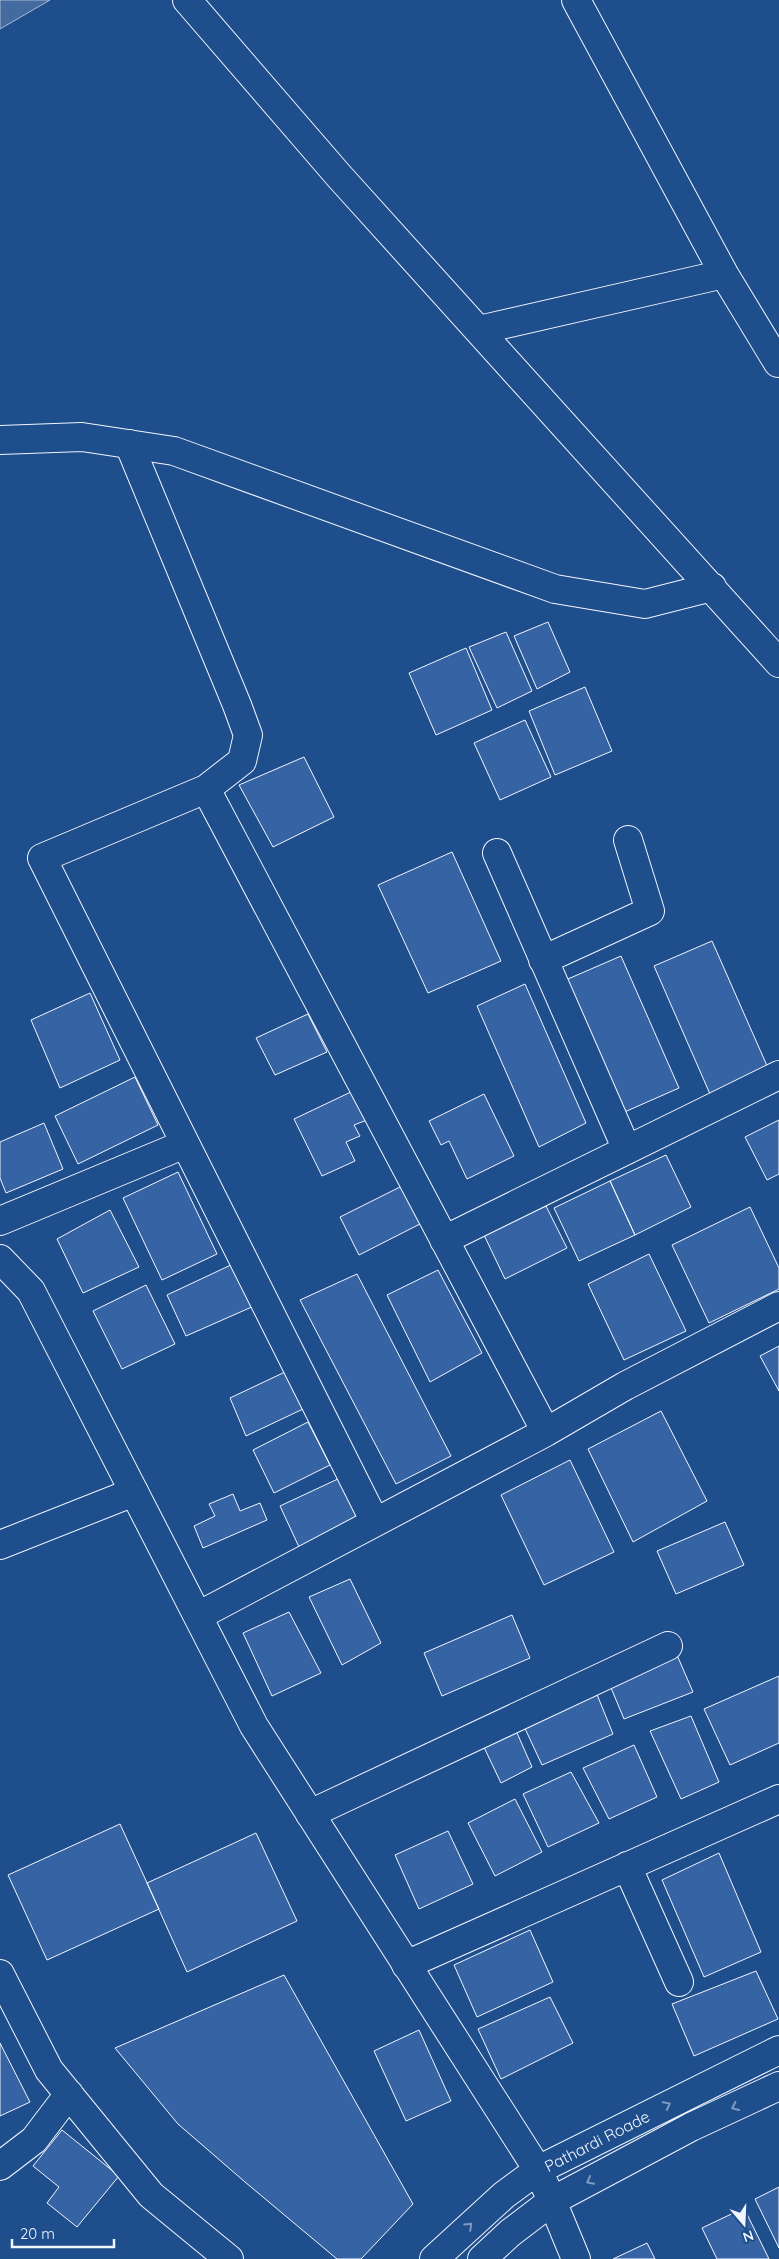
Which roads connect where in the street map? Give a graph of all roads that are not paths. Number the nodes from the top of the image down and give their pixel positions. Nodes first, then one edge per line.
1 (187, 0) edge
2 (576, 0) edge
3 (724, 274) junction
4 (479, 330) junction
5 (778, 363) edge
6 (0, 440) edge
7 (129, 444) junction
8 (712, 587) junction
9 (775, 650) edge
10 (206, 789) junction
11 (628, 840) dead end
12 (496, 853) dead end
13 (543, 960) junction
14 (779, 1075) edge
15 (185, 1144) junction
16 (627, 1150) junction
17 (0, 1221) edge
18 (444, 1240) junction
19 (0, 1259) edge
20 (779, 1306) edge
21 (546, 1432) junction
22 (134, 1492) junction
23 (375, 1522) junction
24 (0, 1546) edge
25 (198, 1616) junction
26 (668, 1646) dead end
27 (779, 1799) edge
28 (310, 1814) junction
29 (627, 1866) junction
30 (406, 1965) junction
31 (0, 1974) edge
32 (679, 1982) dead end
33 (779, 2050) edge
34 (779, 2086) edge
35 (69, 2094) junction
36 (0, 2166) edge
37 (538, 2170) junction
38 (552, 2201) junction
39 (229, 2259) edge
40 (434, 2259) edge
41 (482, 2259) edge
42 (576, 2259) edge

1 - 4 street
2 - 3 street
3 - 4 street
3 - 5 street
4 - 8 street
6 - 7 street
7 - 8 street
7 - 10 street
8 - 9 street
10 - 15 street
10 - 18 street
11 - 13 street
12 - 13 street
13 - 16 street
14 - 16 street
15 - 17 street
15 - 23 street
16 - 18 street
18 - 21 street
19 - 22 street
20 - 21 street
21 - 23 street
22 - 24 street
22 - 25 street
23 - 25 street
25 - 28 street
26 - 28 street
27 - 29 street
28 - 30 street
29 - 30 street
29 - 32 street
30 - 37 street
31 - 35 street
37 -> 33 street, Pathardi Roade
34 -> 38 street
35 - 36 street
35 - 39 street
37 - 38 street
40 -> 37 street, Pathardi Roade
38 - 41 street
38 - 42 street

